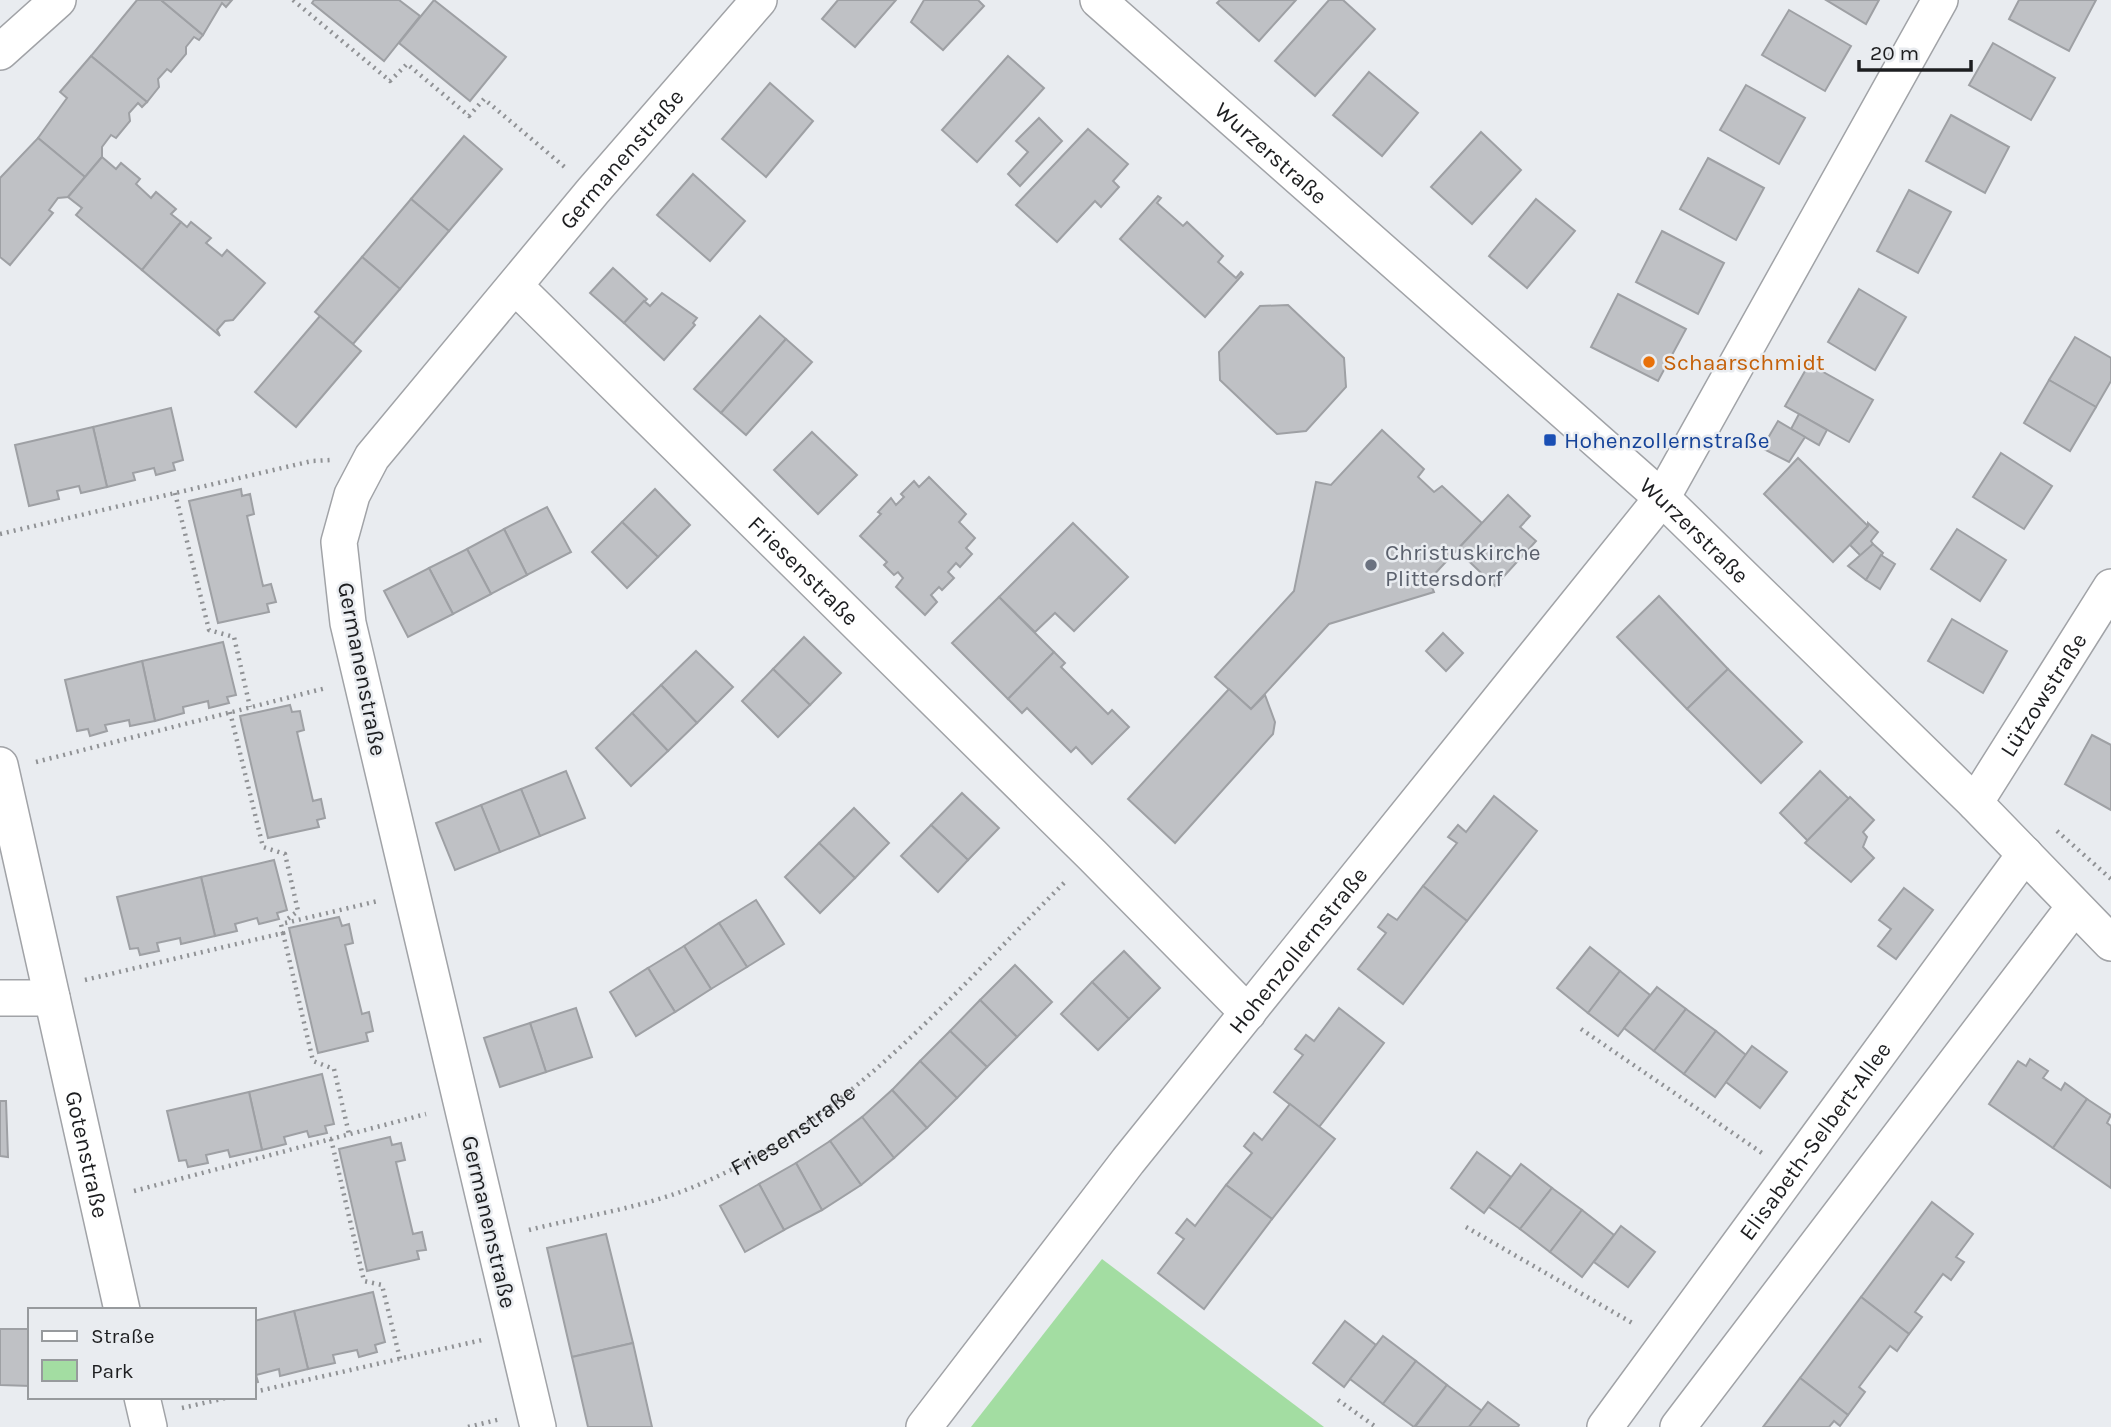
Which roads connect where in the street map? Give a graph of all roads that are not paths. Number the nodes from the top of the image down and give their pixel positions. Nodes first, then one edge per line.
1 (58, 0) edge
2 (759, 0) edge
3 (1098, 0) edge
4 (1940, 0) edge
5 (0, 52) edge
6 (516, 287) junction
7 (1662, 498) junction
8 (2111, 587) edge
9 (1, 768) edge
10 (1975, 803) junction
11 (2025, 855) junction
12 (2074, 907) junction
13 (2111, 943) edge
14 (51, 993) junction
15 (0, 998) edge
16 (1248, 1013) junction
17 (122, 1308) edge
18 (538, 1427) edge
19 (924, 1427) edge
20 (1605, 1427) edge
21 (1678, 1427) edge

1 - 5 street
2 - 6 street, Germanenstraße
3 - 7 street, Wurzerstraße
4 - 7 street, Hohenzollernstraße
6 - 16 street, Friesenstraße
6 - 18 street, Germanenstraße
7 - 10 street, Wurzerstraße
7 - 16 street, Hohenzollernstraße
8 - 10 street, Lützowstraße
9 - 14 street, Gotenstraße
10 - 11 street, Wurzerstraße
11 - 12 street, Wurzerstraße
11 - 20 street, Elisabeth-Selbert-Allee
12 - 13 street, Wurzerstraße
12 - 21 street
14 - 15 street
14 - 17 street, Gotenstraße
16 - 19 street, Hohenzollernstraße

